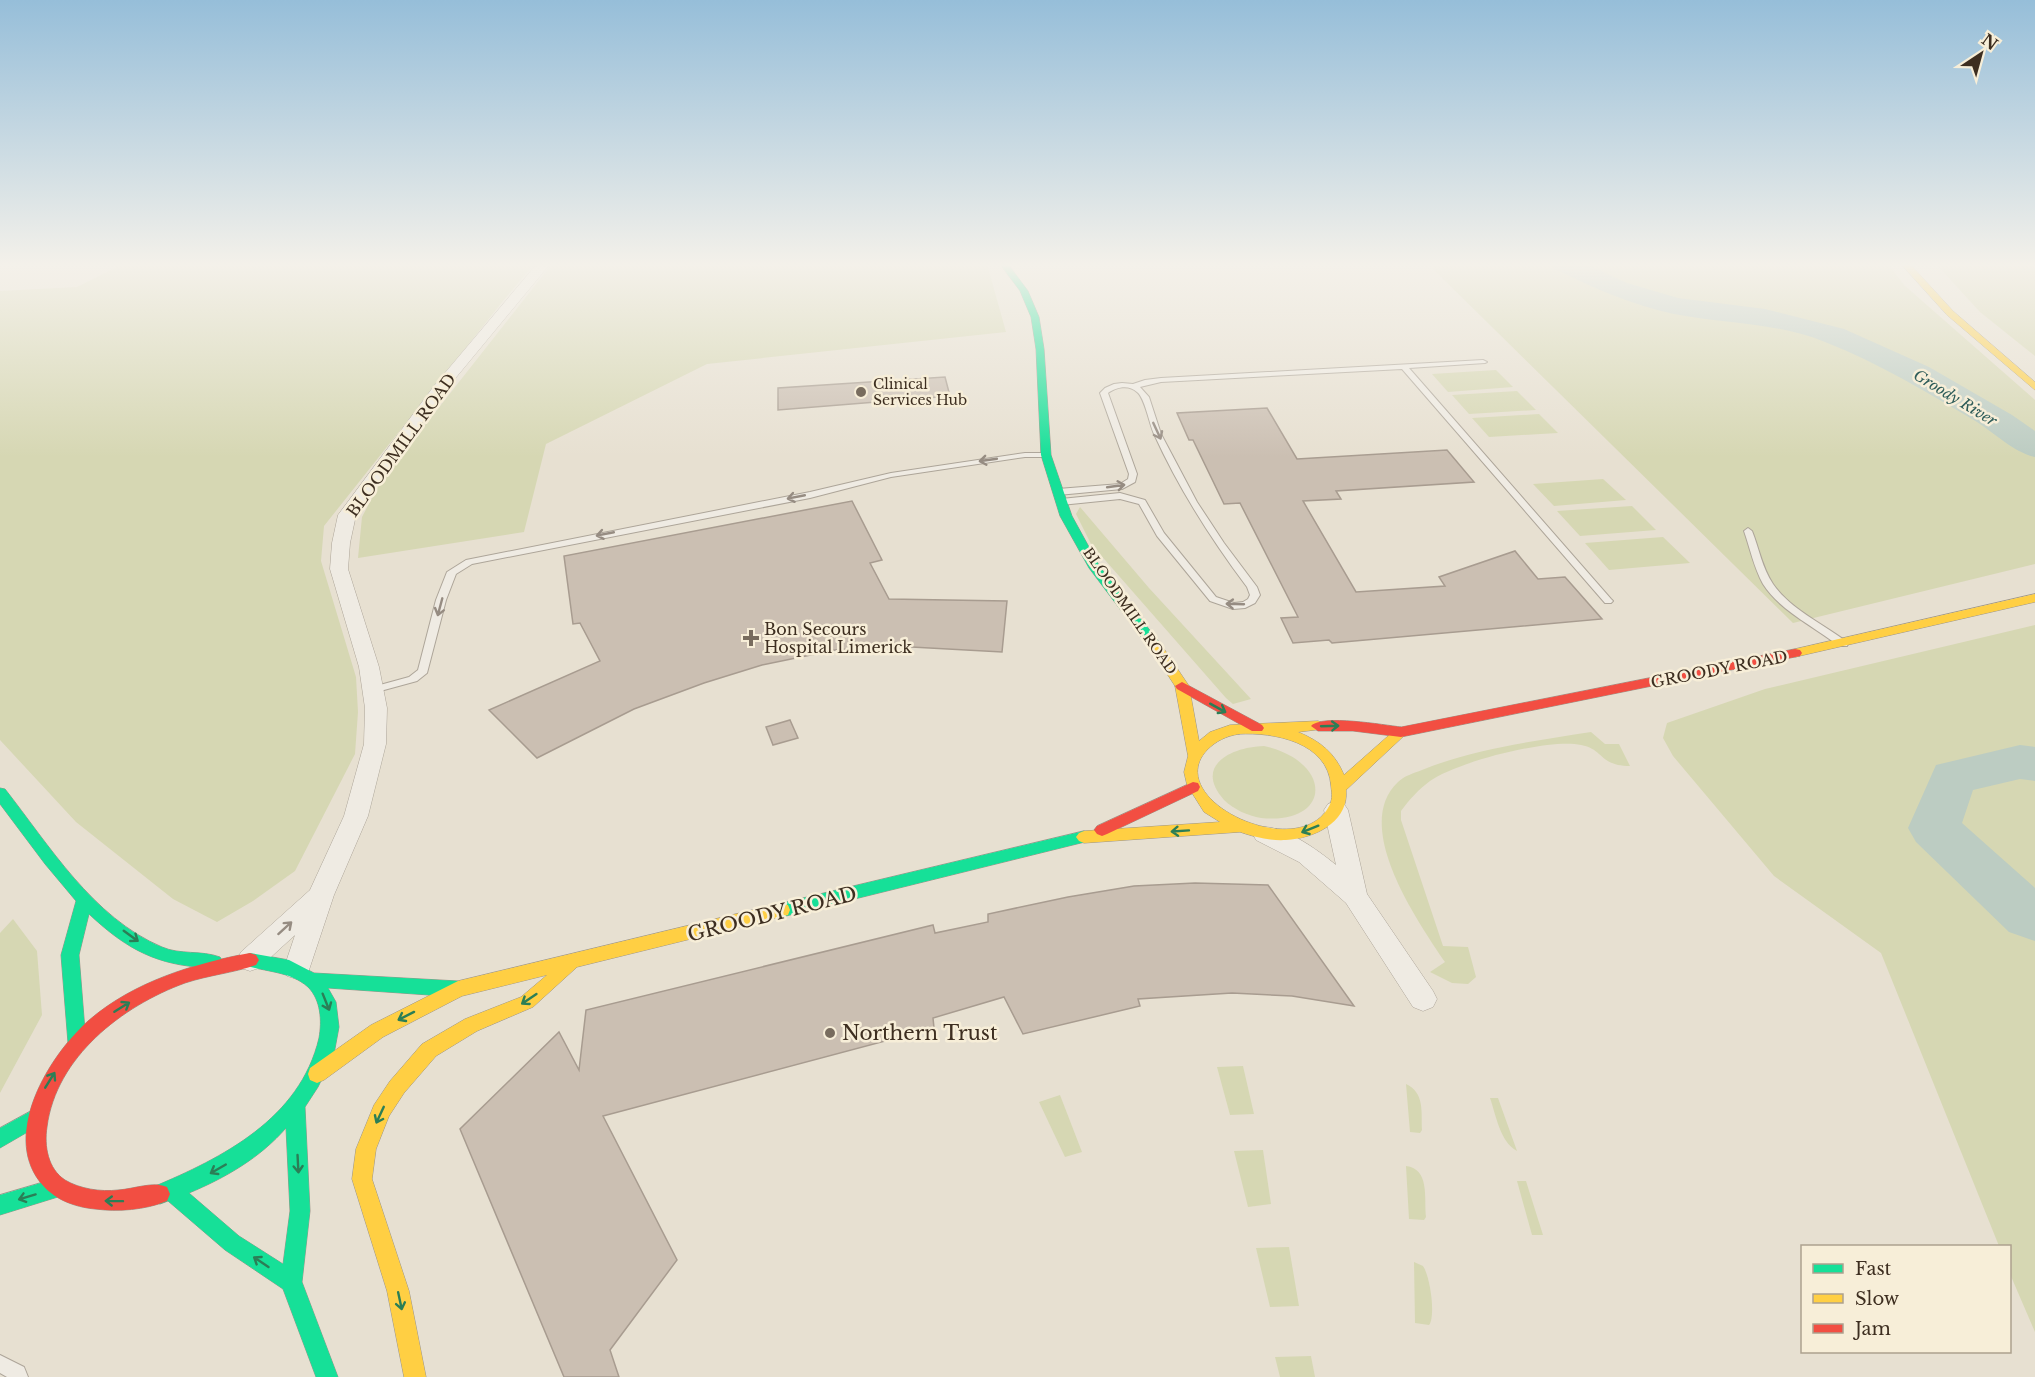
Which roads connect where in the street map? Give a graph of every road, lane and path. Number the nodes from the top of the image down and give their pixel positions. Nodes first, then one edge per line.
1 (490, 328) edge
2 (1037, 328) edge
3 (1968, 328) edge
4 (1484, 362) dead end
5 (1404, 367) junction
6 (1133, 387) junction
7 (2035, 387) edge
8 (1046, 455) junction
9 (1059, 497) junction
10 (1748, 531) dead end
11 (2035, 598) edge
12 (1608, 601) dead end
13 (1843, 644) junction
14 (1182, 686) junction
15 (373, 690) junction
16 (1257, 728) junction
17 (1271, 729) junction
18 (1401, 732) junction
19 (1194, 755) junction
20 (1341, 786) junction
21 (1193, 787) junction
22 (0, 793) edge
23 (1336, 810) junction
24 (1238, 827) junction
25 (1265, 834) junction
26 (1085, 837) junction
27 (321, 895) junction
28 (1355, 896) junction
29 (84, 902) junction
30 (250, 960) junction
31 (574, 962) junction
32 (223, 963) junction
33 (305, 974) junction
34 (458, 989) junction
35 (1423, 999) dead end
36 (77, 1043) junction
37 (317, 1074) junction
38 (295, 1106) junction
39 (31, 1120) junction
40 (0, 1139) edge
41 (54, 1189) junction
42 (171, 1191) junction
43 (0, 1205) edge
44 (291, 1282) junction
45 (0, 1364) edge
46 (20, 1377) edge
47 (327, 1377) edge
48 (415, 1377) edge

1 - 15 street, BLOODMILL ROAD
2 - 8 street, BLOODMILL ROAD
3 - 7 street
4 - 5 lane
5 - 6 lane
5 - 12 lane
9 -> 6 lane
6 -> 9 lane
8 - 9 street, BLOODMILL ROAD
8 -> 15 lane
9 - 14 street, BLOODMILL ROAD
10 - 13 lane
11 - 13 street, GROODY ROAD
13 - 18 street, GROODY ROAD
14 -> 16 street
14 - 19 street
15 - 27 street, BLOODMILL ROAD
16 - 17 street
16 - 19 street
17 -> 18 street
17 - 20 street
18 - 20 street
19 - 21 street
20 - 23 street
21 - 24 street
21 - 26 street
22 - 29 street
23 -> 25 street
23 - 28 street
24 - 25 street
24 -> 26 street
25 - 28 street
26 - 31 street, GROODY ROAD
30 -> 27 street, BLOODMILL ROAD
27 - 33 street, BLOODMILL ROAD
28 - 35 street
29 -> 32 street
29 - 36 street
30 - 32 street
30 - 33 street
31 - 34 street, GROODY ROAD
31 -> 48 street
36 -> 32 street
33 - 34 street
33 -> 37 street
34 -> 37 street
39 -> 36 street
37 - 38 street
38 -> 42 street
38 -> 44 street
39 - 40 street
39 - 41 street
42 -> 41 street
41 -> 43 street
44 -> 42 street
44 - 47 street
45 - 46 lane

